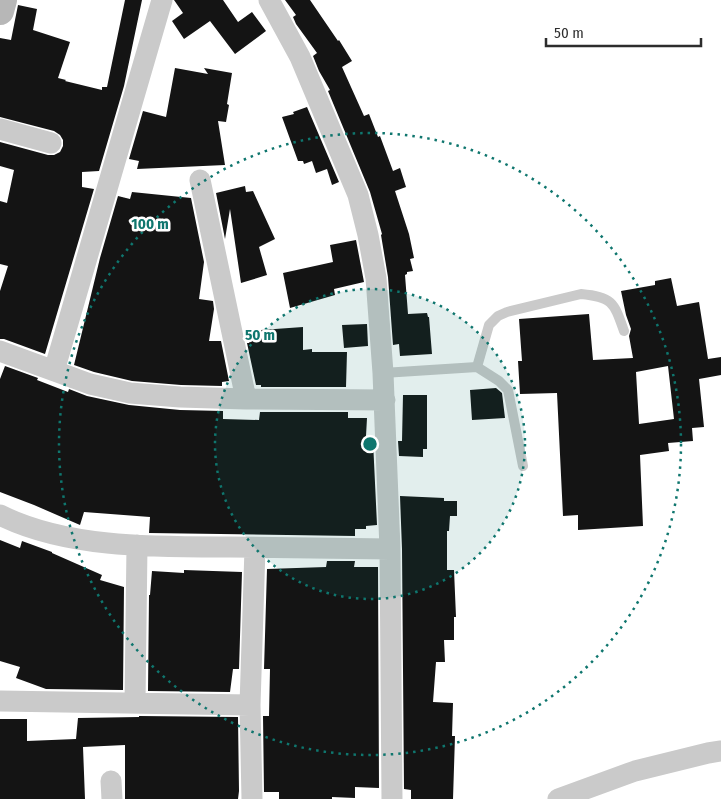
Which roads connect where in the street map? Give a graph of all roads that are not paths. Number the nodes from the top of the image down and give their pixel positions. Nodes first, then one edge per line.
1 (3, 0) edge
2 (162, 0) edge
3 (269, 0) edge
4 (0, 12) edge
5 (0, 129) edge
6 (51, 143) dead end
7 (200, 180) dead end
8 (624, 332) dead end
9 (0, 351) edge
10 (477, 366) junction
11 (54, 371) junction
12 (383, 373) junction
13 (246, 399) junction
14 (385, 400) junction
15 (524, 466) dead end
16 (0, 515) edge
17 (137, 545) junction
18 (255, 548) junction
19 (390, 549) junction
20 (0, 701) edge
21 (135, 703) junction
22 (250, 705) junction
23 (721, 751) edge
24 (252, 799) edge
25 (392, 799) edge
26 (558, 799) edge

1 - 4 street
2 - 11 street
3 - 12 street
5 - 6 street
7 - 13 street
8 - 10 lane
9 - 11 street
10 - 12 lane
10 - 15 lane
11 - 13 street
12 - 14 street
13 - 14 street
14 - 19 street
16 - 17 street
17 - 18 street
17 - 21 street
18 - 19 street
18 - 22 street
19 - 25 street
20 - 21 street
21 - 22 street
22 - 24 street
23 - 26 street

